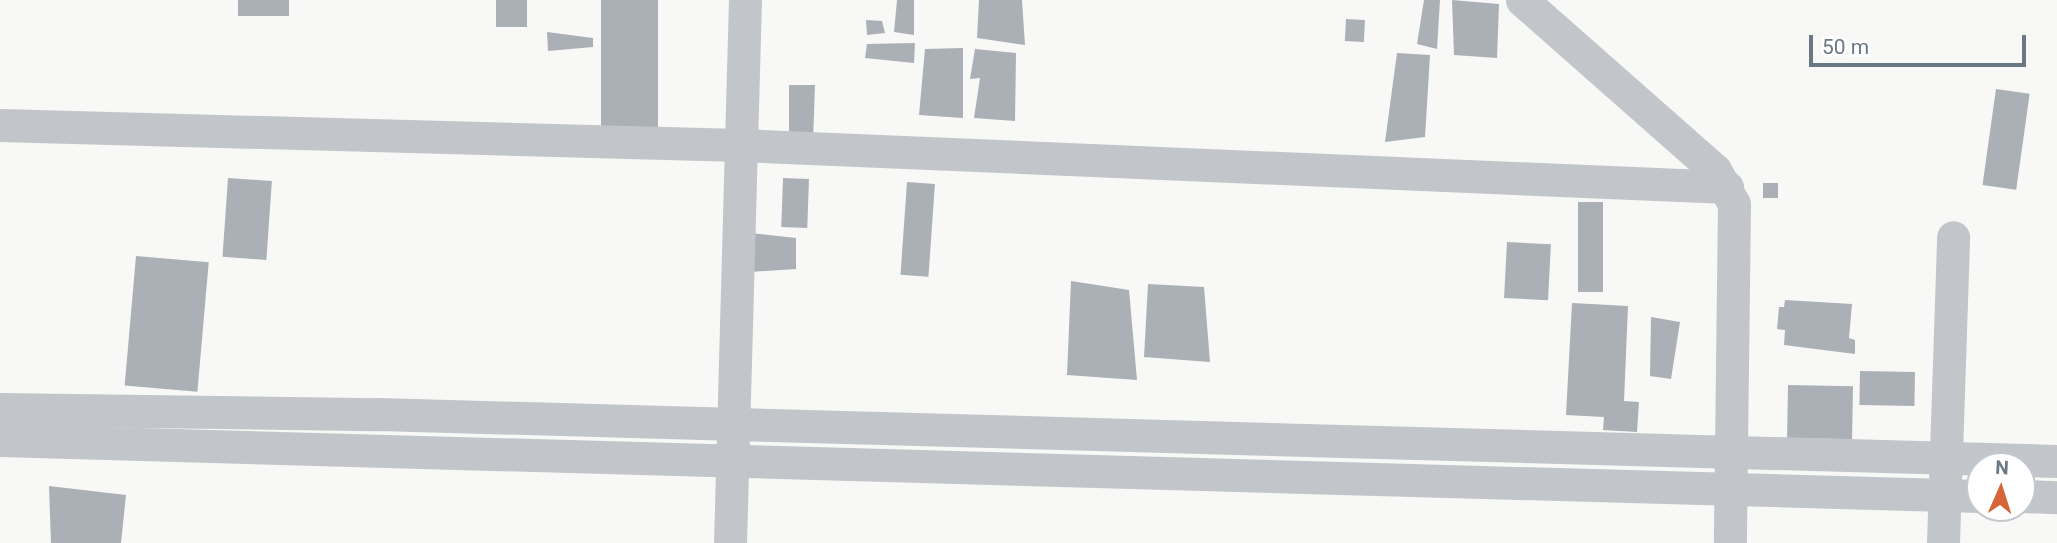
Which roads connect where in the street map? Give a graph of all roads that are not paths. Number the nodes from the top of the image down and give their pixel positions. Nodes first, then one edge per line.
1 (745, 0) edge
2 (1522, 0) edge
3 (0, 125) edge
4 (740, 145) junction
5 (1727, 187) junction
6 (1953, 237) dead end
7 (0, 409) edge
8 (735, 423) junction
9 (0, 440) edge
10 (1732, 452) junction
11 (1945, 458) junction
12 (734, 460) junction
13 (2057, 461) edge
14 (1731, 488) junction
15 (1944, 495) junction
16 (1966, 496) edge
17 (2036, 496) edge
18 (2057, 497) edge
19 (730, 543) edge
20 (1730, 543) edge
21 (1943, 543) edge

1 - 4 street
2 - 5 street
3 - 4 street
4 - 5 street
4 - 8 street
5 - 10 street
6 - 11 street
7 - 8 street
8 - 10 street
8 - 12 street
9 - 12 street
10 - 11 street
10 - 14 street
11 - 13 street
11 - 15 street
12 - 14 street
12 - 19 street
14 - 15 street
14 - 20 street
15 - 16 street
15 - 21 street
17 - 18 street

